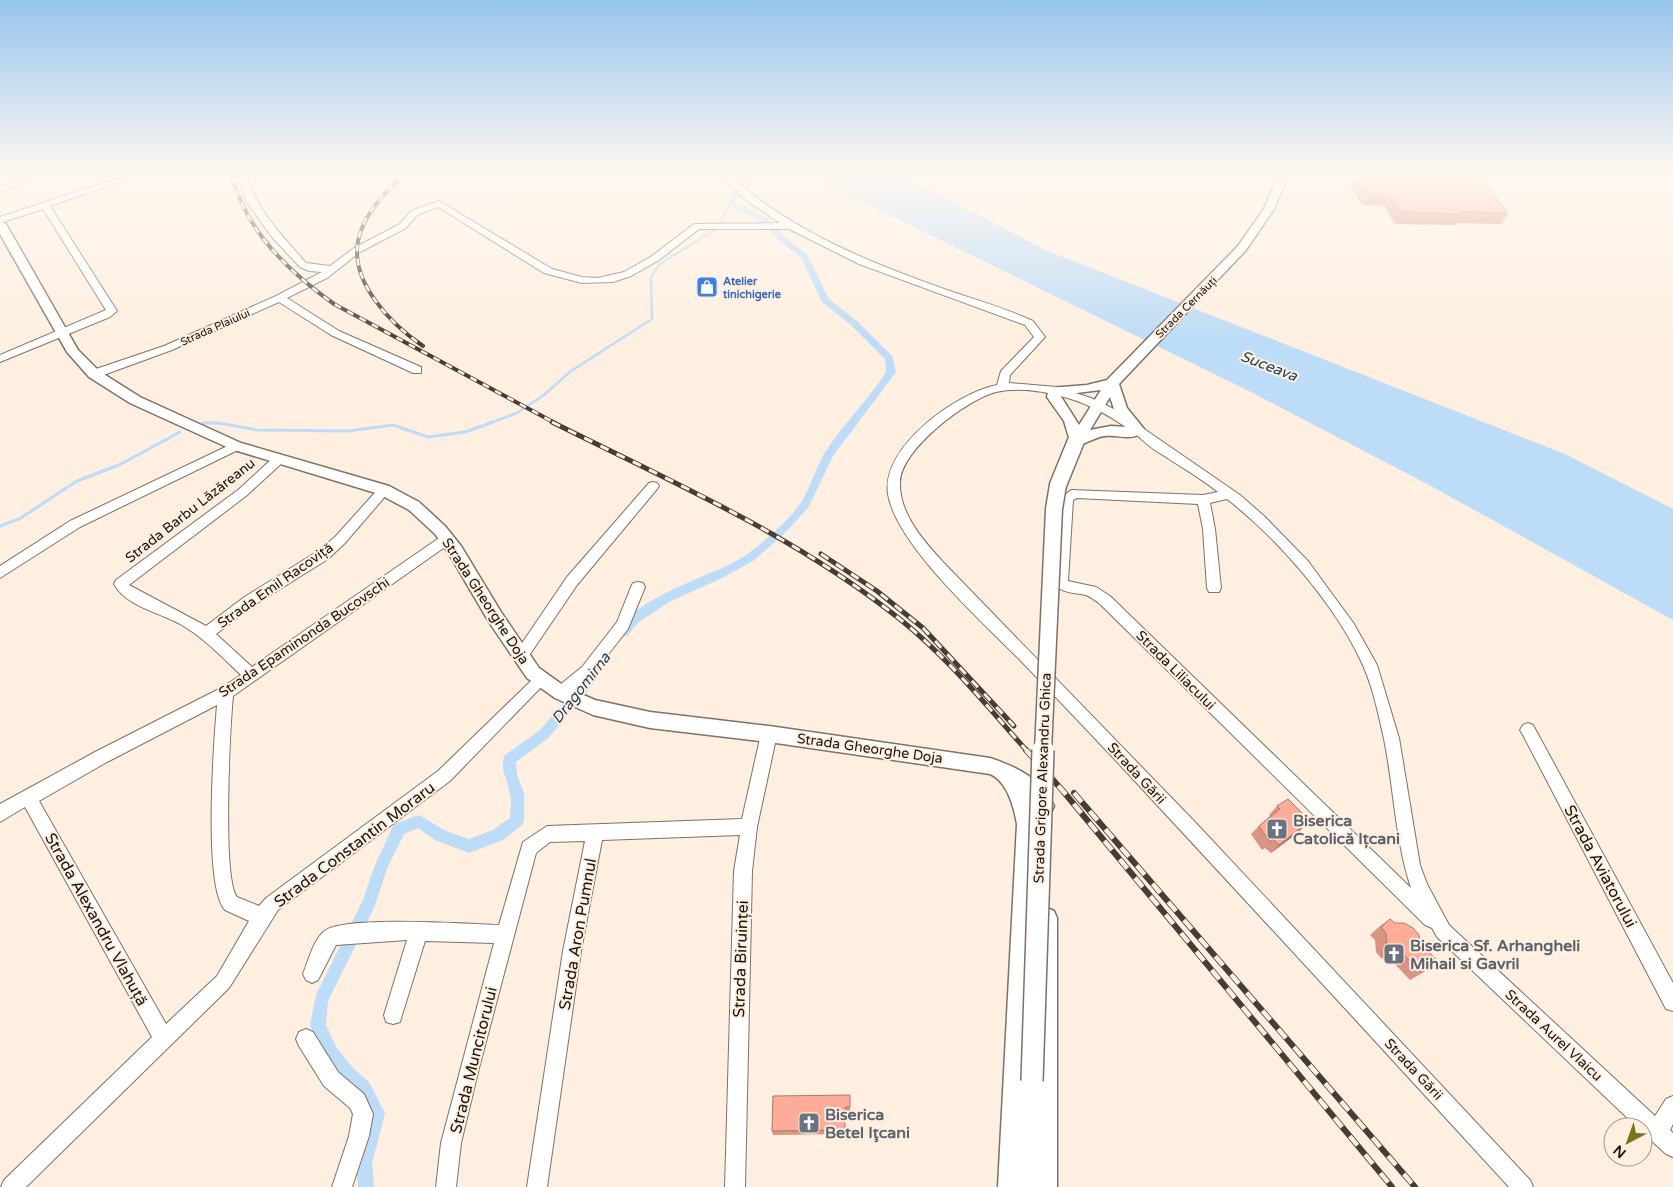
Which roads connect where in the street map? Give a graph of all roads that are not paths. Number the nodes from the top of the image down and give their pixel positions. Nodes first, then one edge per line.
1 (4, 231) edge
2 (62, 231) edge
3 (274, 231) edge
4 (393, 231) edge
5 (485, 231) edge
6 (687, 231) edge
7 (800, 231) edge
8 (1253, 231) edge
9 (331, 269) junction
10 (1219, 274) joint
11 (280, 298) junction
12 (62, 332) junction
13 (0, 359) edge
14 (417, 370) dead end
15 (94, 374) junction
16 (1112, 383) junction
17 (1002, 388) junction
18 (1033, 389) joint
19 (1054, 394) junction
20 (1097, 409) junction
21 (1135, 431) junction
22 (1076, 441) junction
23 (236, 446) junction
24 (278, 460) junction
25 (653, 486) dead end
26 (384, 490) junction
27 (1228, 494) junction
28 (1203, 500) junction
29 (447, 539) junction
30 (0, 573) edge
31 (121, 584) joint
32 (638, 587) dead end
33 (1214, 588) dead end
34 (206, 634) junction
35 (520, 656) junction
36 (251, 675) junction
37 (541, 680) junction
38 (226, 693) junction
39 (570, 697) junction
40 (1528, 730) dead end
41 (769, 734) junction
42 (990, 766) junction
43 (29, 798) junction
44 (0, 814) edge
45 (749, 827) junction
46 (595, 832) junction
47 (262, 916) junction
48 (1443, 931) junction
49 (418, 932) junction
50 (506, 934) junction
51 (312, 974) dead end
52 (1673, 1002) edge
53 (393, 1015) dead end
54 (306, 1039) dead end
55 (164, 1040) junction
56 (1673, 1106) edge
57 (1657, 1132) junction
58 (1673, 1147) edge
59 (11, 1187) edge
60 (342, 1187) edge
61 (446, 1187) edge
62 (537, 1187) edge
63 (735, 1187) edge
64 (1010, 1187) edge
65 (1030, 1187) edge
66 (1045, 1187) edge
67 (1523, 1187) edge

1 - 12 main road, Strada Gheorghe Doja
2 - 12 street
3 - 9 street
4 - 9 street, Strada Plaiului
5 - 6 street, Strada Plaiului
7 - 17 street
8 - 10 main road, Strada Cernăuți
9 - 11 street, Strada Plaiului
10 - 16 main road, Strada Cernăuți
11 - 14 street
11 - 15 street, Strada Plaiului
12 - 13 street
12 - 15 main road, Strada Gheorghe Doja
15 - 23 main road, Strada Gheorghe Doja
16 - 19 main road
16 - 20 main road, Strada Grigore Alexandru Ghica
16 - 21 main road
17 - 18 street, Strada Gării
17 - 67 street, Strada Gării
18 - 19 street, Strada Gării
19 - 20 street, Strada Gării
19 - 22 main road
20 - 21 street, Strada Aurel Vlaicu
20 - 22 main road, Strada Grigore Alexandru Ghica
21 - 22 main road
21 - 27 street, Strada Aurel Vlaicu
22 - 65 main road, Strada Grigore Alexandru Ghica, bridge
23 - 24 main road, Strada Gheorghe Doja
23 - 30 street
24 - 26 main road, Strada Gheorghe Doja
24 - 31 street, Strada Barbu Lăzăreanu
25 - 35 street
26 - 29 main road, Strada Gheorghe Doja
26 - 34 street, Strada Emil Racoviță
27 - 28 street, Strada Liliacului
27 - 48 street, Strada Aurel Vlaicu
28 - 33 street
28 - 48 street, Strada Liliacului
29 - 35 main road, Strada Gheorghe Doja
29 - 36 street, Strada Epaminonda Bucovschi
31 - 34 street, Strada Emil Racoviță
32 - 39 street
34 - 36 street, Strada Emil Racoviță
35 - 37 main road, Strada Gheorghe Doja
36 - 38 street, Strada Epaminonda Bucovschi
37 - 39 main road, Strada Gheorghe Doja
37 - 47 street, Strada Constantin Moraru
38 - 43 street, Strada Epaminonda Bucovschi
38 - 47 street
39 - 41 main road, Strada Gheorghe Doja
40 - 52 street, Strada Aviatorului
41 - 42 main road, Strada Gheorghe Doja
41 - 45 street, Strada Biruinței
42 - 64 main road
42 - 66 main road, Strada Gheorghe Doja
43 - 44 street, Strada Epaminonda Bucovschi
43 - 55 street, Strada Alexandru Vlahuță
45 - 46 street
45 - 63 street, Strada Biruinței
46 - 50 street, Strada Muncitorului
46 - 62 street, Strada Aron Pumnul
47 - 55 street, Strada Constantin Moraru
48 - 57 street, Strada Aurel Vlaicu
49 - 50 street
49 - 51 street
49 - 53 street
50 - 61 street, Strada Muncitorului
54 - 60 street
55 - 59 street, Strada Constantin Moraru
56 - 57 street
57 - 58 street, Strada Aurel Vlaicu

